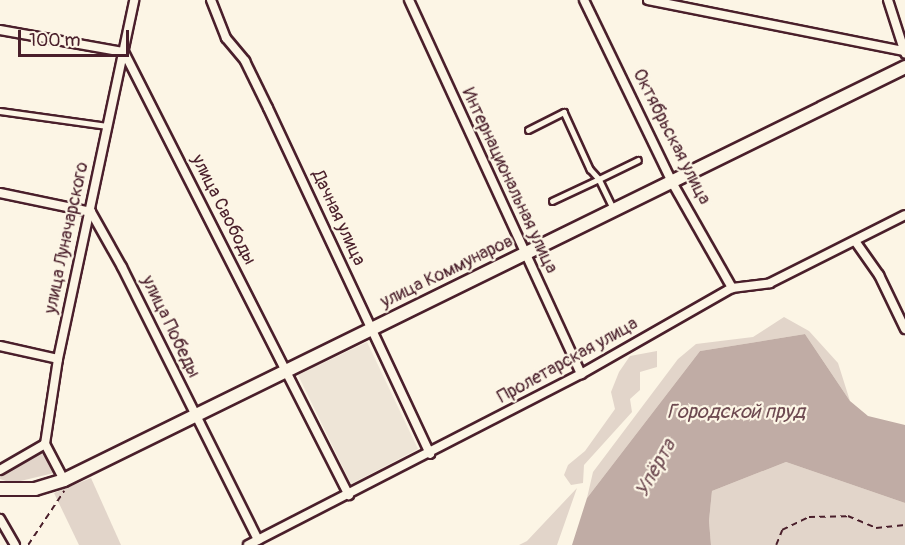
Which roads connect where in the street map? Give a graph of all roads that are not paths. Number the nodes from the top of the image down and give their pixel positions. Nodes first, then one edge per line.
1 (134, 0) edge
2 (211, 0) edge
3 (409, 0) edge
4 (584, 0) edge
5 (648, 0) edge
6 (888, 0) edge
7 (0, 30) edge
8 (124, 52) junction
9 (904, 52) edge
10 (905, 67) edge
11 (0, 111) edge
12 (107, 126) junction
13 (528, 130) dead end
14 (638, 160) dead end
15 (599, 179) junction
16 (673, 184) junction
17 (0, 193) edge
18 (552, 201) dead end
19 (614, 210) junction
20 (91, 212) junction
21 (905, 215) edge
22 (855, 241) junction
23 (524, 254) junction
24 (732, 288) junction
25 (371, 329) junction
26 (905, 329) edge
27 (0, 346) edge
28 (58, 359) junction
29 (286, 369) junction
30 (581, 374) junction
31 (194, 415) junction
32 (45, 444) junction
33 (430, 454) junction
34 (0, 470) edge
35 (64, 480) junction
36 (0, 489) edge
37 (349, 495) junction
38 (0, 519) edge
39 (258, 540) junction
40 (15, 545) edge
41 (248, 545) edge

1 - 8 street, улица Луначарского
2 - 25 street, Дачная улица
3 - 23 street, Интернациональная улица
4 - 16 street, Октябрьская улица
5 - 9 street
6 - 9 street
7 - 8 street
8 - 12 street, улица Луначарского
8 - 29 street, улица Свободы
10 - 16 main road, улица Коммунаров
11 - 12 lane
12 - 20 street, улица Луначарского
13 - 15 lane
14 - 15 lane
15 - 18 lane
15 - 19 lane
16 - 19 main road, улица Коммунаров
16 - 24 street, Октябрьская улица
17 - 20 street
19 - 23 main road, улица Коммунаров
20 - 28 street, улица Луначарского
20 - 31 street, улица Победы
21 - 22 street, Пролетарская улица
22 - 24 street, Пролетарская улица
22 - 26 street
23 - 25 main road, улица Коммунаров
23 - 30 street, Интернациональная улица
24 - 30 street, Пролетарская улица
25 - 29 main road, улица Коммунаров
25 - 33 street, Дачная улица
27 - 28 street
28 - 32 street, улица Луначарского
29 - 31 main road, улица Коммунаров
29 - 37 street, улица Свободы
30 - 33 street, Пролетарская улица
31 - 35 main road, улица Коммунаров
31 - 39 street, улица Победы
32 - 34 street
32 - 35 street
33 - 37 street, Пролетарская улица
35 - 36 main road, улица Коммунаров
37 - 39 street, Пролетарская улица
38 - 40 street
39 - 41 street, Пролетарская улица

